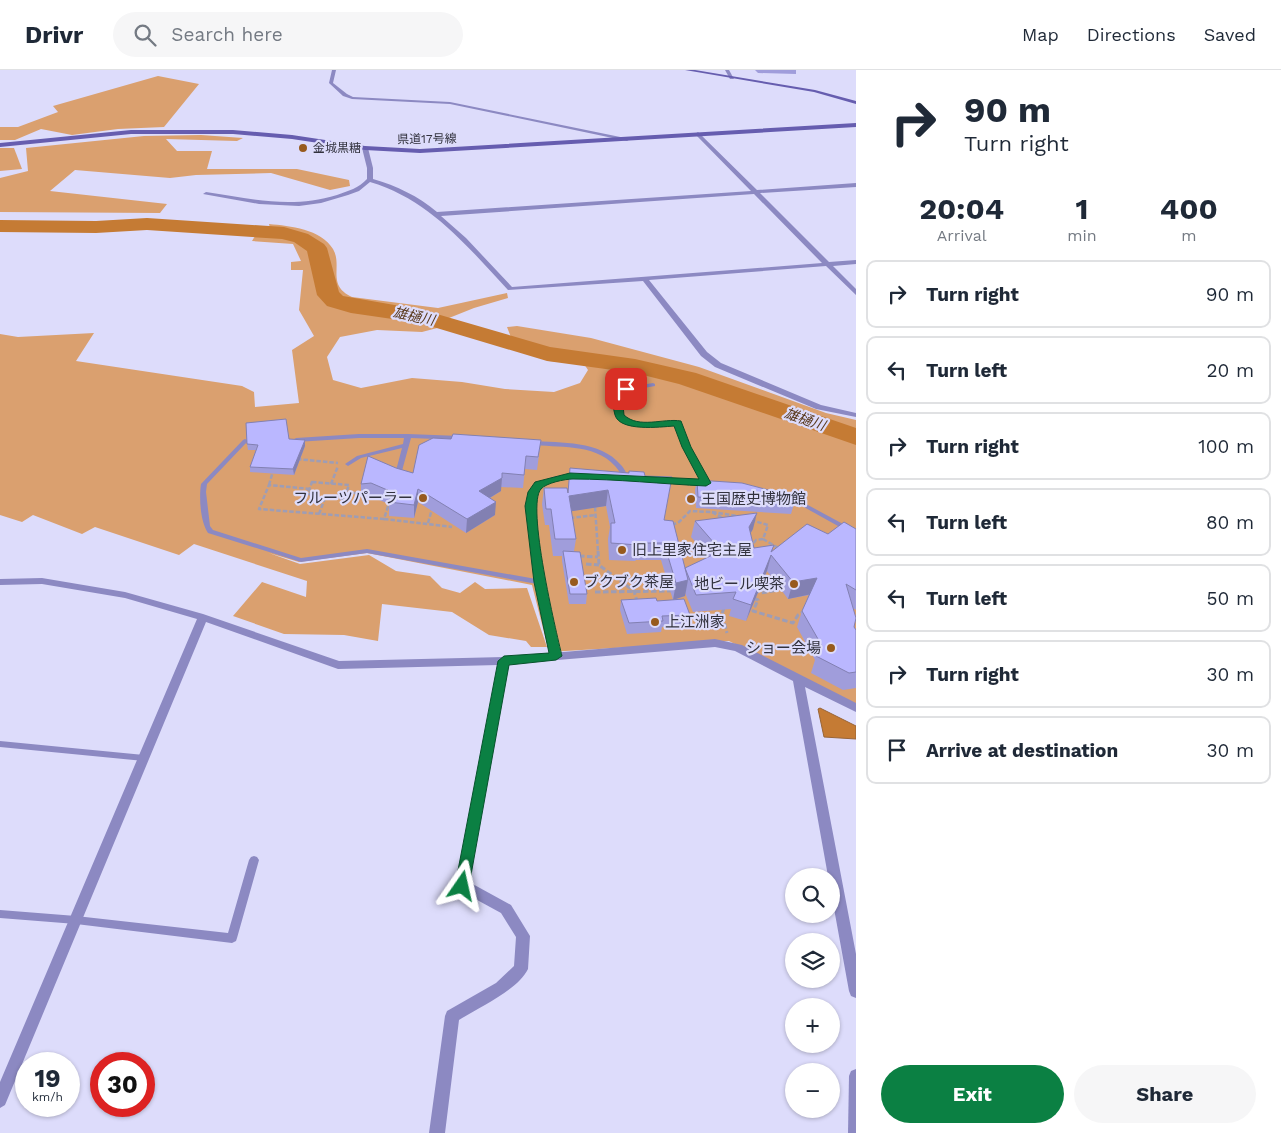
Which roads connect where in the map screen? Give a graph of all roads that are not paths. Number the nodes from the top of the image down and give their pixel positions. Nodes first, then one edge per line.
1 (334, 70) edge
2 (687, 70) edge
3 (728, 70) edge
4 (732, 78) junction
5 (856, 103) edge
6 (856, 125) edge
7 (698, 134) junction
8 (627, 139) junction
9 (0, 145) edge
10 (365, 148) junction
11 (369, 180) junction
12 (856, 185) edge
13 (755, 192) junction
14 (206, 194) dead end
15 (438, 214) junction
16 (856, 262) edge
17 (827, 264) junction
18 (644, 278) junction
19 (856, 293) edge
20 (653, 385) dead end
21 (856, 415) edge
22 (408, 436) junction
23 (471, 438) edge
24 (296, 440) edge
25 (245, 441) edge
26 (520, 442) edge
27 (406, 444) junction
28 (348, 464) dead end
29 (589, 477) edge
30 (397, 478) edge
31 (617, 478) edge
32 (626, 478) junction
33 (636, 479) edge
34 (656, 480) edge
35 (706, 483) junction
36 (714, 483) edge
37 (776, 496) edge
38 (856, 534) edge
39 (0, 582) edge
40 (540, 582) junction
41 (203, 617) junction
42 (556, 656) junction
43 (504, 661) junction
44 (798, 678) junction
45 (856, 708) edge
46 (0, 744) edge
47 (144, 758) junction
48 (254, 860) dead end
49 (0, 914) edge
50 (76, 920) junction
51 (856, 991) edge
52 (856, 1076) edge
53 (0, 1100) edge
54 (437, 1133) edge
55 (856, 1133) edge

1 - 8 street
2 - 4 main road
3 - 4 street
4 - 5 main road
6 - 7 main road, 県道17号線
7 - 8 main road, 県道17号線
7 - 13 street
8 - 10 main road, 県道17号線
9 - 10 main road, 県道17号線
10 - 11 street
11 - 14 street
11 - 15 street
12 - 13 street
13 - 15 street
13 - 17 street
15 - 18 street
16 - 17 street
17 - 18 street
17 - 19 street
18 - 21 street
20 - 35 lane
22 - 23 lane
22 - 24 lane
22 - 27 lane
25 - 40 lane
26 - 32 lane
27 - 28 lane
27 - 30 lane
29 - 40 lane
31 - 32 lane
32 - 33 lane
34 - 35 lane
35 - 36 lane
37 - 38 lane
39 - 41 street
40 - 42 lane
41 - 43 street
41 - 47 street
42 - 43 street
42 - 44 street
43 - 54 street
44 - 45 street
44 - 51 street
46 - 47 lane
47 - 50 street
48 - 50 lane
49 - 50 lane
50 - 53 street
52 - 55 street

